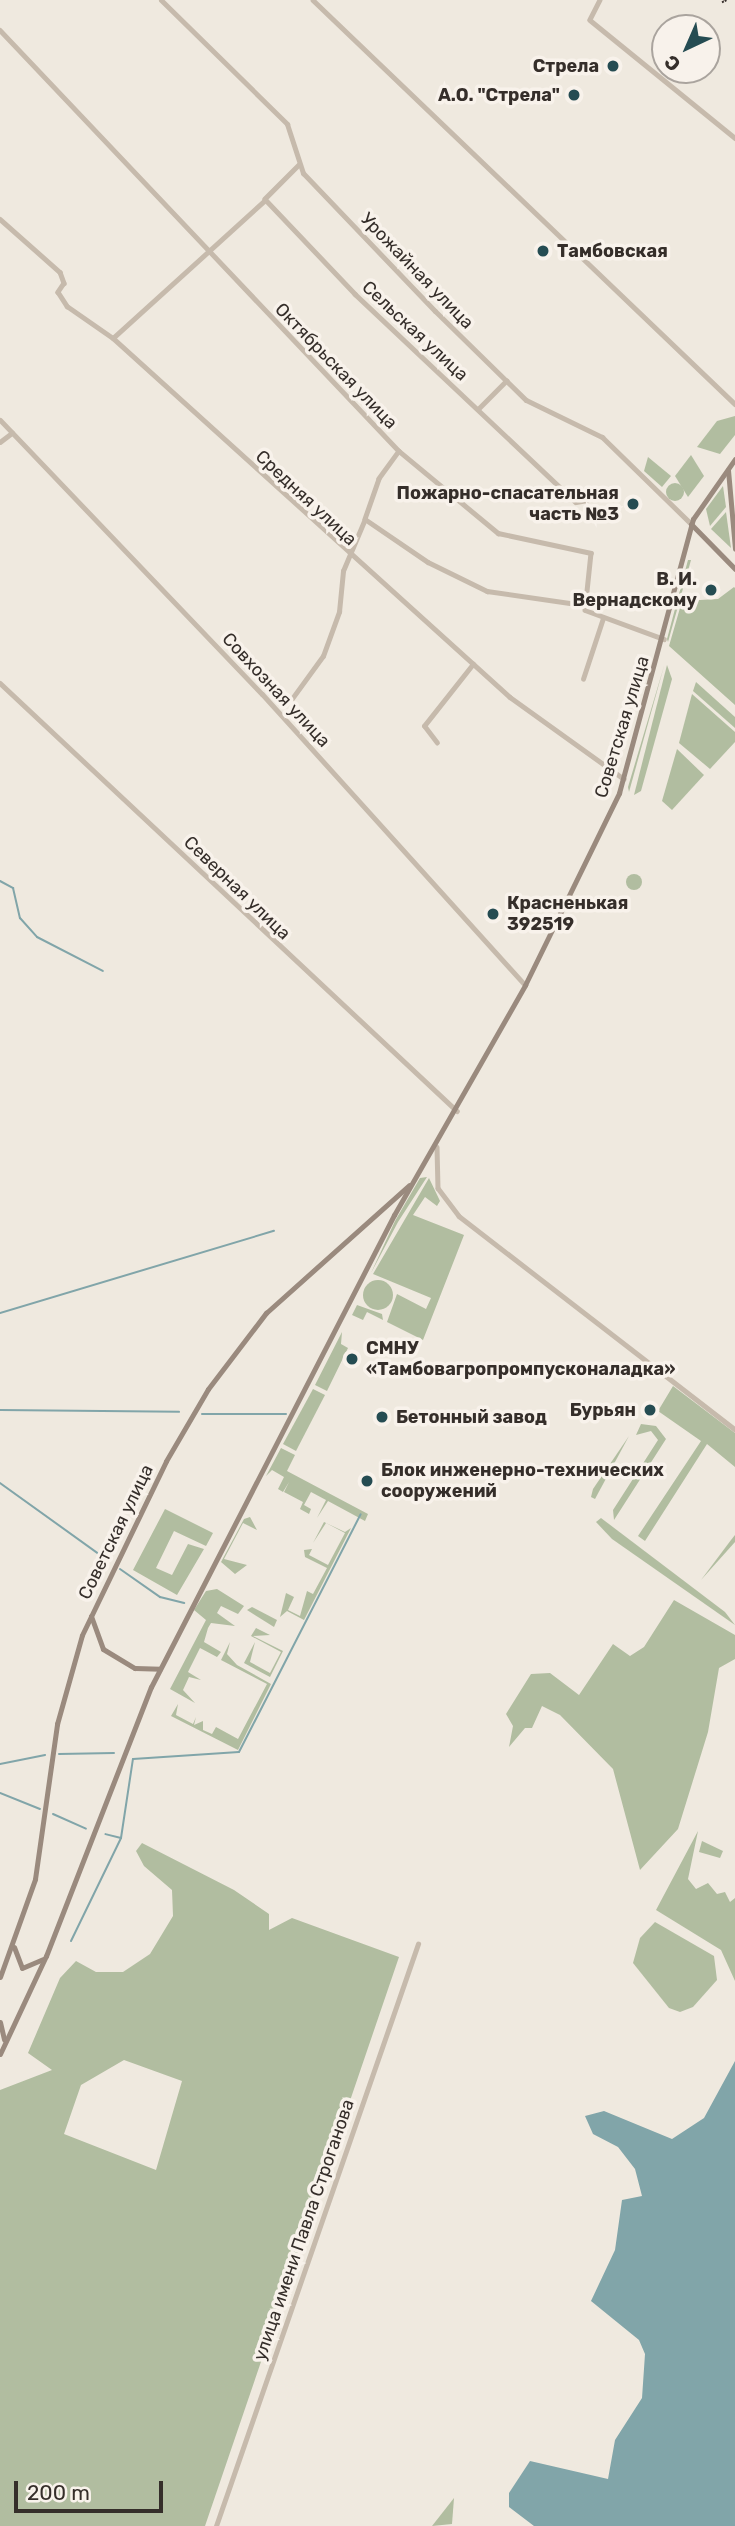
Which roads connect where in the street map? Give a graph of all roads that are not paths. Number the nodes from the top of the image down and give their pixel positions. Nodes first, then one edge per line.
1 (313, 0) edge
2 (600, 0) edge
3 (166, 2) edge
4 (0, 30) edge
5 (735, 138) edge
6 (299, 165) junction
7 (265, 200) junction
8 (0, 219) edge
9 (208, 249) junction
10 (113, 338) junction
11 (506, 381) junction
12 (735, 404) edge
13 (478, 409) junction
14 (0, 420) edge
15 (12, 433) junction
16 (0, 442) edge
17 (399, 451) junction
18 (735, 459) edge
19 (729, 467) junction
20 (587, 500) dead end
21 (365, 519) junction
22 (691, 524) junction
23 (735, 549) edge
24 (350, 558) junction
25 (735, 569) edge
26 (583, 605) junction
27 (603, 618) junction
28 (664, 639) junction
29 (473, 664) junction
30 (583, 679) dead end
31 (0, 682) edge
32 (291, 700) dead end
33 (437, 743) dead end
34 (625, 779) junction
35 (525, 985) junction
36 (457, 1111) junction
37 (437, 1147) junction
38 (412, 1183) junction
39 (735, 1429) edge
40 (90, 1615) junction
41 (160, 1669) junction
42 (14, 1940) junction
43 (418, 1944) dead end
44 (46, 1956) junction
45 (0, 1977) edge
46 (0, 2022) edge
47 (1, 2052) edge
48 (216, 2526) edge

1 - 12 street
2 - 5 street
3 - 6 street, Урожайная улица
4 - 9 street, Октябрьская улица
6 - 7 street
6 - 11 street, Урожайная улица
7 - 9 street
7 - 13 street, Сельская улица
8 - 10 street, Средняя улица
9 - 10 street
9 - 17 street, Октябрьская улица
10 - 24 street, Средняя улица
11 - 13 street
11 - 22 street, Урожайная улица
13 - 20 street, Сельская улица
14 - 15 street, Совхозная улица
15 - 16 street
15 - 35 street, Совхозная улица
17 - 21 street
17 - 26 street, Октябрьская улица
18 - 19 main road, Советская улица
19 - 22 main road, Советская улица
19 - 23 main road
21 - 24 street
21 - 26 street
22 - 25 main road
22 - 28 main road, Советская улица
24 - 29 street, Средняя улица
24 - 32 street
26 - 27 street
27 - 28 street
27 - 30 street
28 - 34 main road, Советская улица
29 - 33 street
29 - 34 street, Средняя улица
31 - 36 street, Северная улица
34 - 35 main road, Советская улица
35 - 36 main road, Советская улица
36 - 37 main road, Советская улица
37 - 38 main road, Советская улица
37 - 39 street
38 - 40 main road, Советская улица
38 - 41 main road
40 - 41 main road
40 - 42 main road, Советская улица
41 - 44 main road
42 - 44 main road
42 - 45 main road, Советская улица
43 - 48 street, улица имени Павла Строганова
44 - 47 main road
46 - 47 main road

